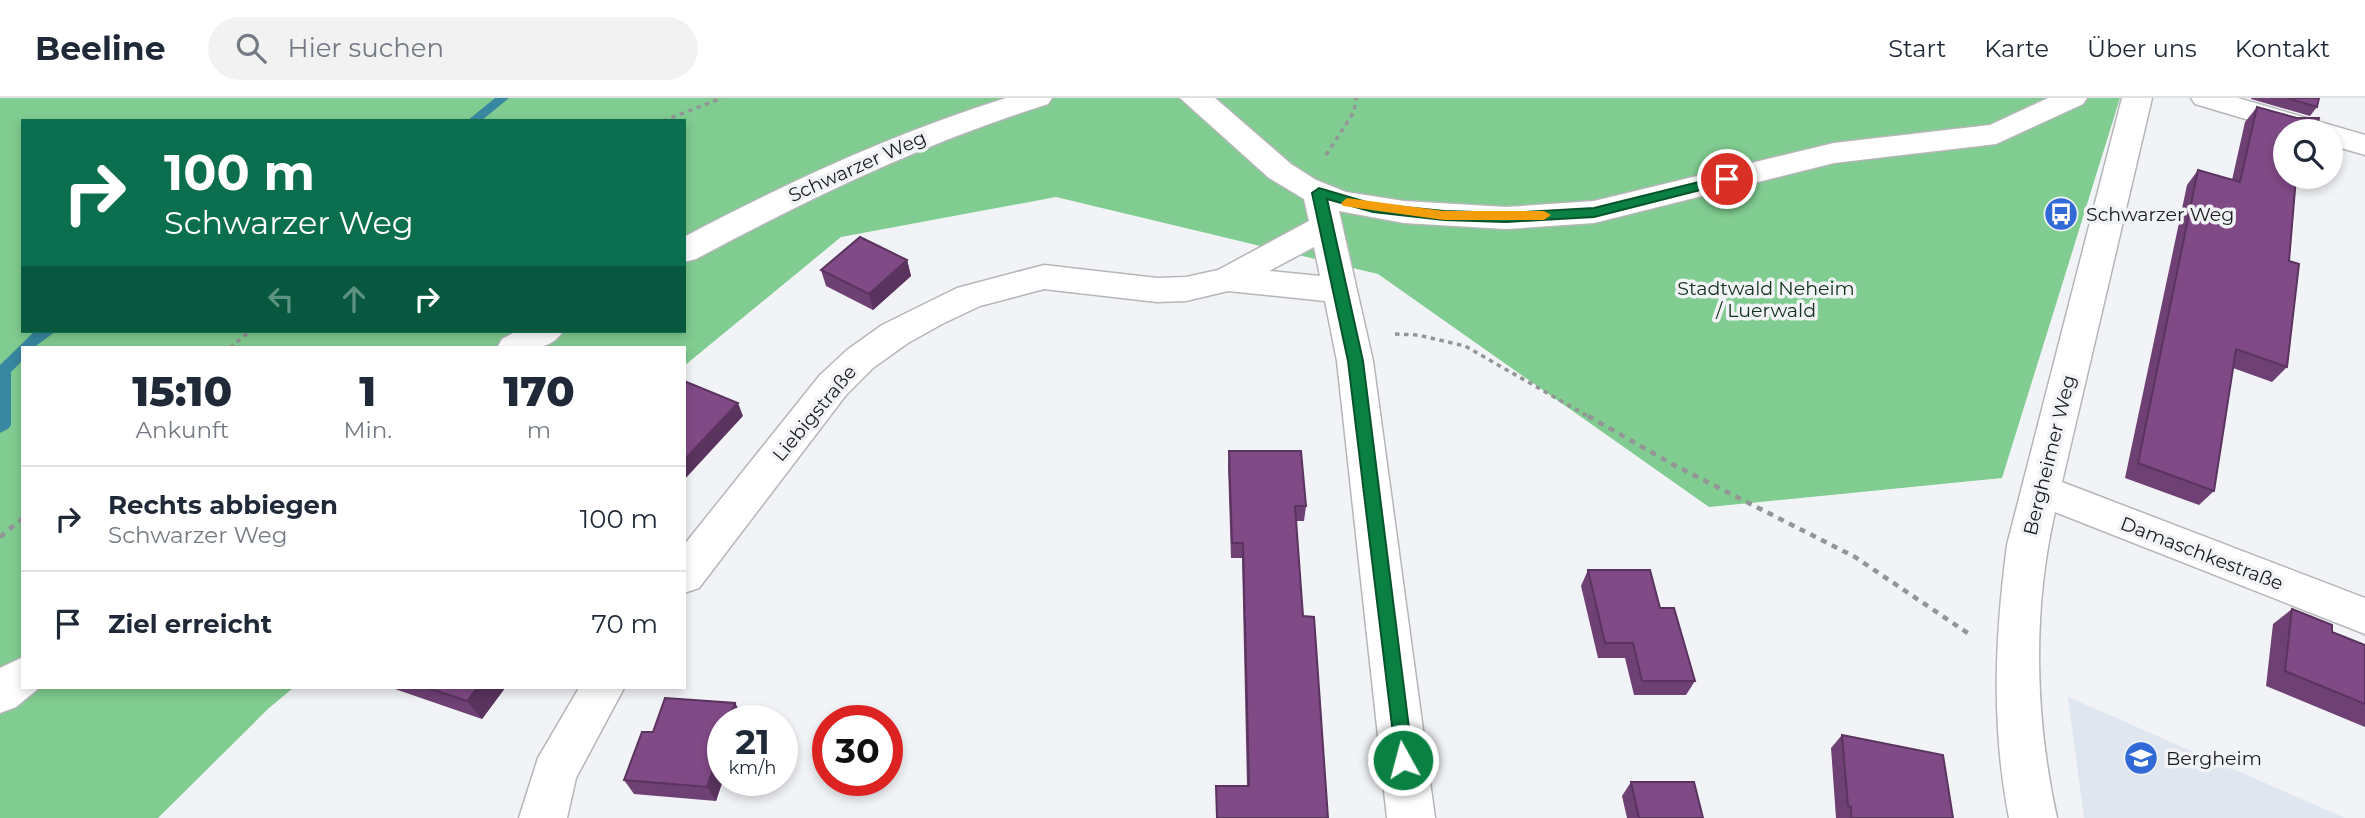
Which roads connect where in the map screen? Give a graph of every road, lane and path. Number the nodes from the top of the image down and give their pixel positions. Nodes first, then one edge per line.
1 (722, 98) edge
2 (1037, 98) edge
3 (1195, 98) edge
4 (1356, 98) edge
5 (2072, 98) edge
6 (2206, 98) edge
7 (2132, 99) edge
8 (668, 119) edge
9 (2277, 119) edge
10 (2343, 139) edge
11 (2365, 145) edge
12 (1312, 190) junction
13 (1324, 227) junction
14 (686, 250) edge
15 (1228, 279) junction
16 (1338, 290) junction
17 (248, 333) edge
18 (542, 333) edge
19 (1390, 334) dead end
20 (232, 346) edge
21 (519, 346) edge
22 (2040, 490) junction
23 (21, 520) edge
24 (0, 537) edge
25 (686, 573) edge
26 (2365, 616) edge
27 (2017, 667) junction
28 (21, 677) edge
29 (601, 689) edge
30 (0, 693) edge
31 (543, 818) edge
32 (1411, 818) edge
33 (2033, 818) edge

1 - 8 path
2 - 14 street, Schwarzer Weg
3 - 12 street
4 - 12 path
5 - 12 street
6 - 9 street
7 - 22 street, Bergheimer Weg
10 - 11 street
12 - 13 street
13 - 15 street, Liebigstraße
13 - 16 street
15 - 16 street, Liebigstraße
15 - 25 street, Liebigstraße
16 - 32 street
17 - 20 path
18 - 21 street
19 - 27 path
22 - 26 street, Damaschkestraße
22 - 27 street, Bergheimer Weg
23 - 24 path
27 - 33 street, Bergheimer Weg
28 - 30 street
29 - 31 street

